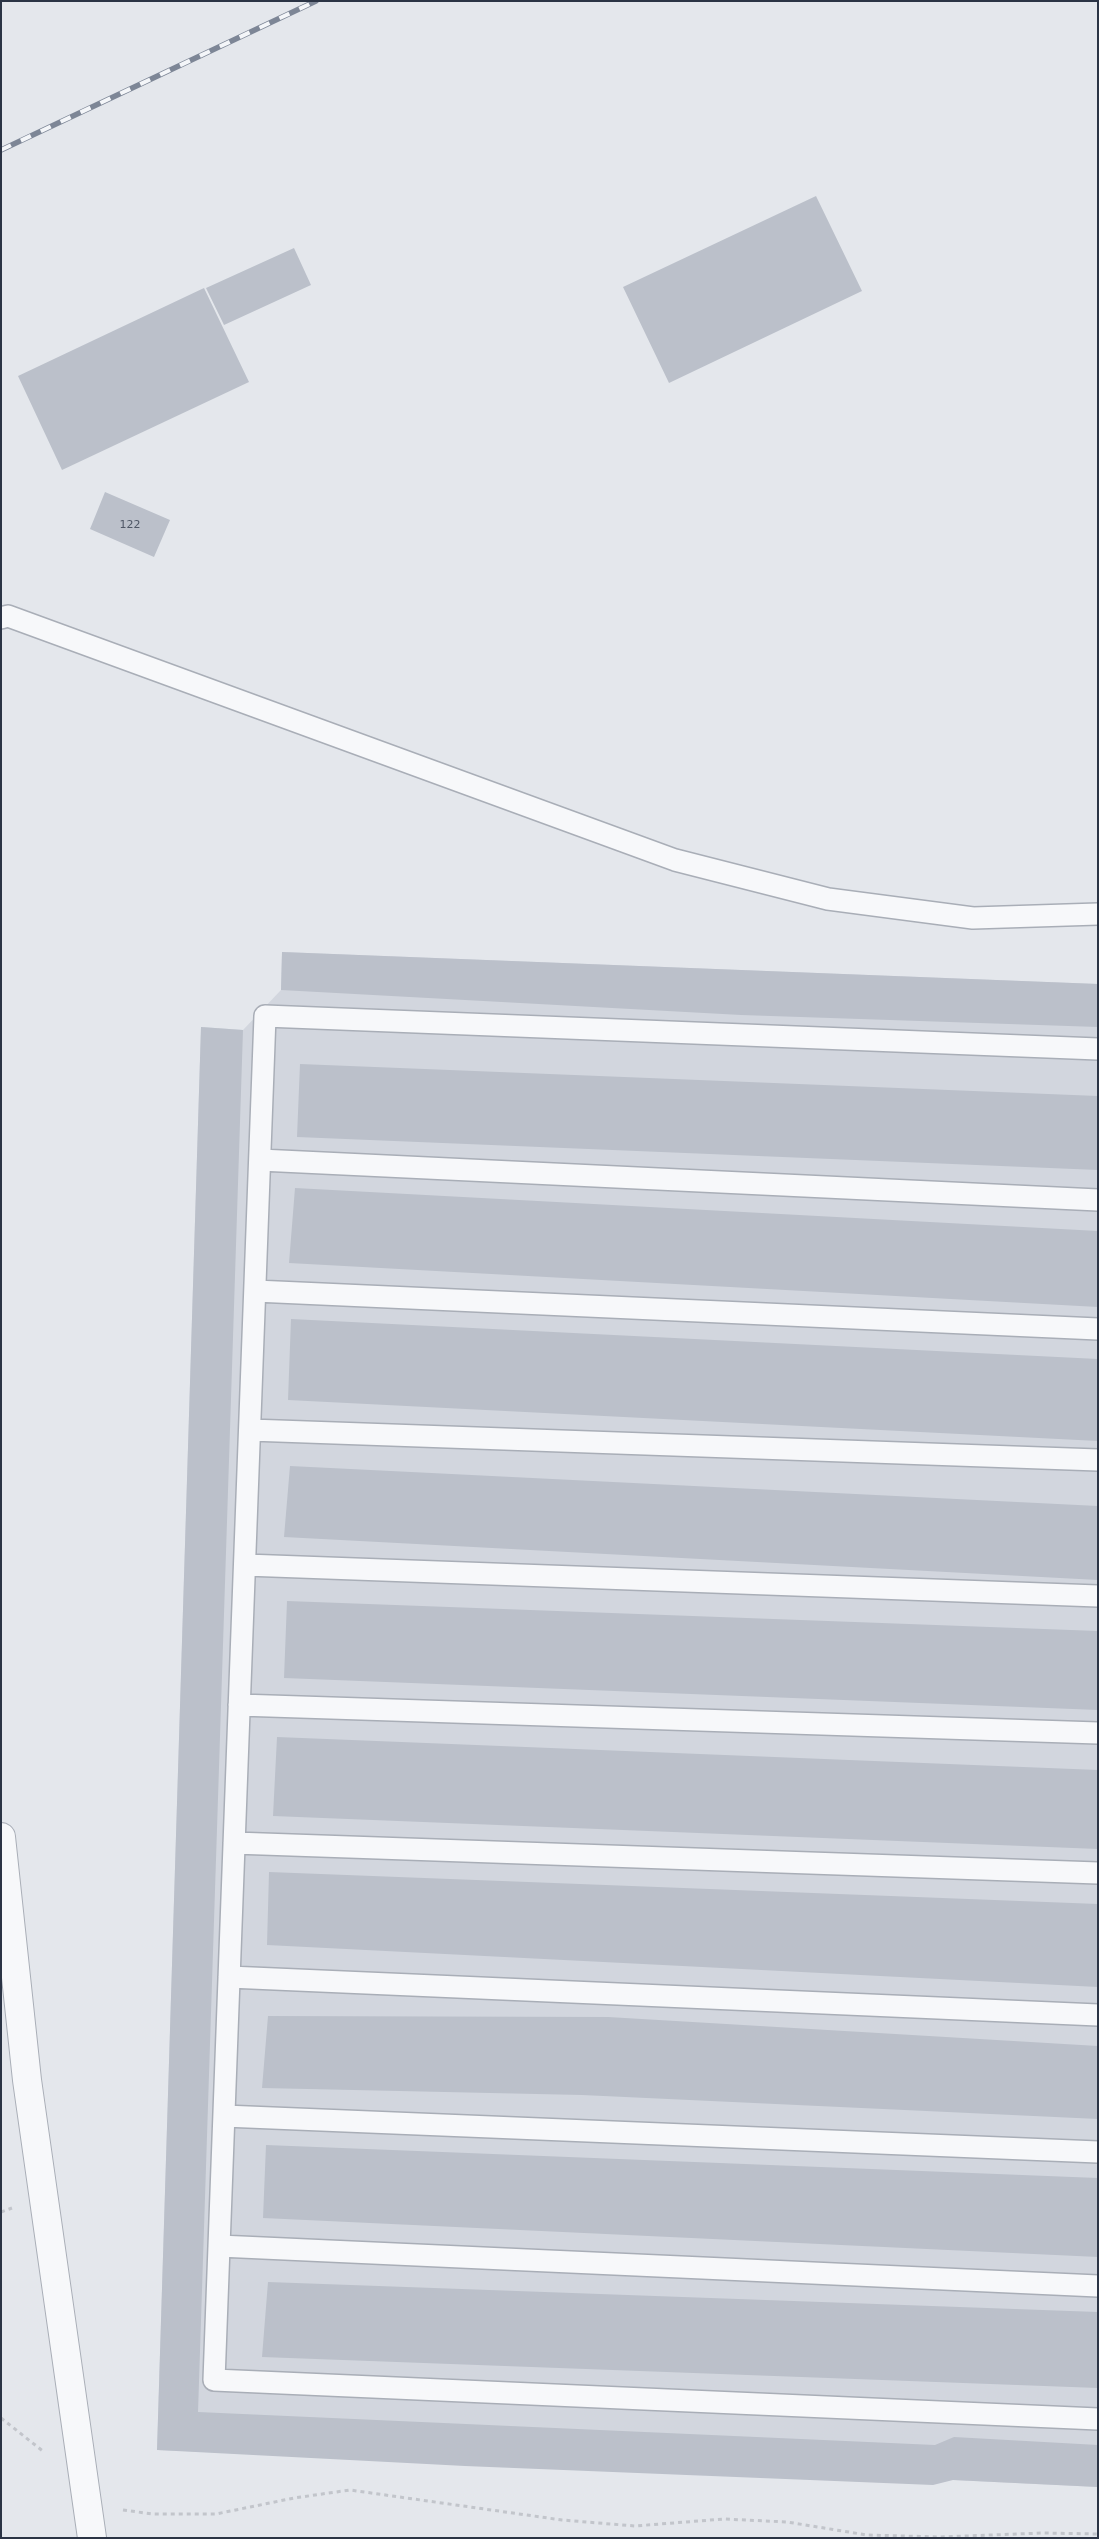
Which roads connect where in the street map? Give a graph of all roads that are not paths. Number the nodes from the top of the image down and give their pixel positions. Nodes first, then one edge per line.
1 (1, 618) edge
2 (1098, 914) edge
3 (1098, 1049) edge
4 (260, 1160) junction
5 (1098, 1200) edge
6 (255, 1291) junction
7 (1098, 1329) edge
8 (250, 1430) junction
9 (1098, 1460) edge
10 (245, 1565) junction
11 (1098, 1596) edge
12 (240, 1704) junction
13 (1098, 1733) edge
14 (1, 1837) edge
15 (234, 1843) junction
16 (1098, 1873) edge
17 (229, 1977) junction
18 (1098, 2015) edge
19 (224, 2116) junction
20 (1098, 2152) edge
21 (219, 2246) junction
22 (1098, 2286) edge
23 (1098, 2419) edge
24 (92, 2538) edge

1 - 2 lane
3 - 4 lane
4 - 5 lane
4 - 6 lane
6 - 7 lane
6 - 8 lane
8 - 9 lane
8 - 10 lane
10 - 11 lane
10 - 12 lane
12 - 13 lane
12 - 15 lane
14 - 24 street
15 - 16 lane
15 - 17 lane
17 - 18 lane
17 - 19 lane
19 - 20 lane
19 - 21 lane
21 - 22 lane
21 - 23 lane

